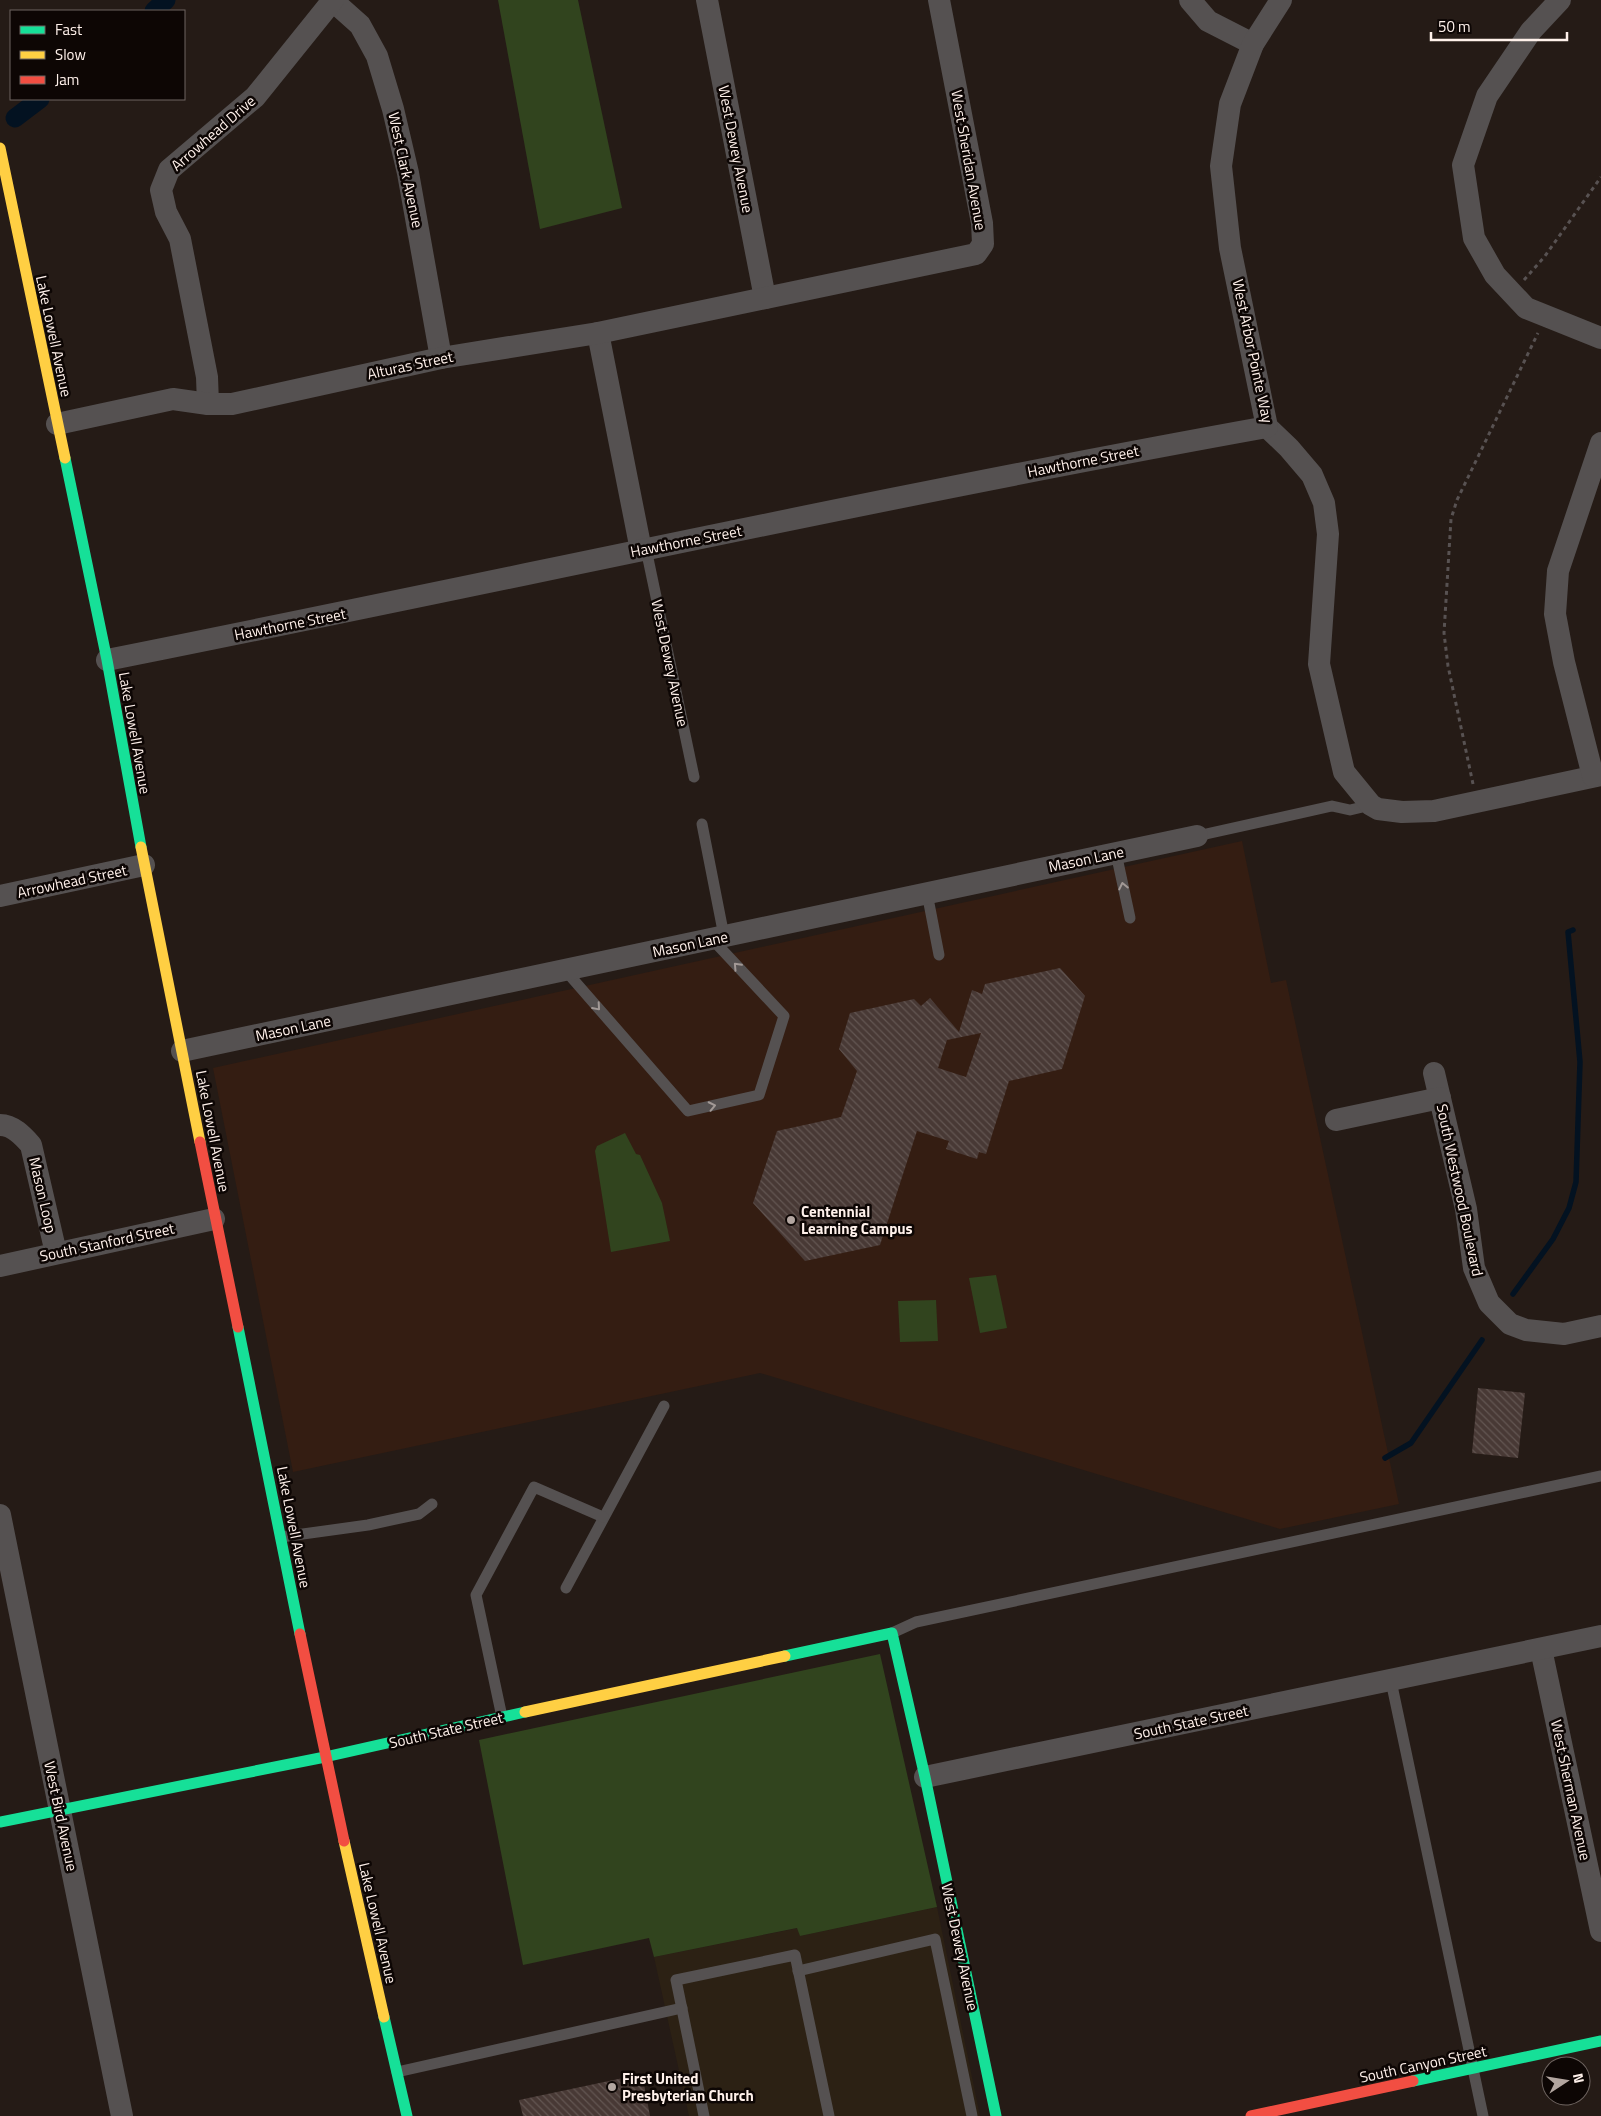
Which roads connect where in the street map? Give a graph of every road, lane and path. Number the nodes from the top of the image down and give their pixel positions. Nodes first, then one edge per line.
1 (332, 0) edge
2 (707, 0) edge
3 (939, 0) edge
4 (1190, 0) edge
5 (1281, 0) edge
6 (1560, 0) edge
7 (1253, 44) junction
8 (0, 148) edge
9 (2, 171) edge
10 (1601, 177) edge
11 (1511, 292) junction
12 (765, 298) junction
13 (1547, 316) junction
14 (598, 333) junction
15 (1601, 338) edge
16 (441, 358) junction
17 (208, 404) junction
18 (57, 424) junction
19 (1267, 427) junction
20 (1601, 443) edge
21 (643, 549) junction
22 (107, 660) junction
23 (1597, 776) edge
24 (694, 777) dead end
25 (1476, 802) junction
26 (1371, 805) junction
27 (702, 824) dead end
28 (1197, 836) joint
29 (1116, 853) junction
30 (144, 865) junction
31 (927, 893) junction
32 (0, 896) edge
33 (1130, 918) dead end
34 (718, 938) junction
35 (939, 955) dead end
36 (565, 970) junction
37 (182, 1051) junction
38 (1434, 1073) dead end
39 (1440, 1098) junction
40 (1336, 1120) dead end
41 (0, 1125) edge
42 (214, 1219) junction
43 (56, 1253) junction
44 (0, 1266) edge
45 (1601, 1326) edge
46 (664, 1406) dead end
47 (1601, 1476) edge
48 (432, 1504) dead end
49 (0, 1515) edge
50 (603, 1517) junction
51 (281, 1537) junction
52 (566, 1588) dead end
53 (892, 1633) junction
54 (1601, 1636) edge
55 (1541, 1649) junction
56 (1391, 1681) junction
57 (502, 1717) junction
58 (325, 1757) junction
59 (925, 1777) junction
60 (60, 1810) junction
61 (0, 1822) edge
62 (1601, 1931) edge
63 (958, 1933) junction
64 (934, 1939) junction
65 (798, 1971) junction
66 (682, 2008) junction
67 (1601, 2041) edge
68 (1473, 2068) junction
69 (397, 2072) junction
70 (1317, 2109) edge
71 (984, 2114) edge
72 (122, 2116) edge
73 (407, 2116) edge
74 (704, 2116) edge
75 (829, 2116) edge
76 (1252, 2116) edge
77 (1483, 2116) edge

1 - 16 street, West Clark Avenue
1 - 17 street, Arrowhead Drive
2 - 12 street, West Dewey Avenue
3 - 12 street, West Sheridan Avenue
4 - 7 street
5 - 7 street, West Arbor Pointe Way
6 - 11 street
7 - 19 street, West Arbor Pointe Way
8 - 9 main road, Lake Lowell Avenue
9 - 18 main road, Lake Lowell Avenue
10 - 11 path
11 - 13 street
12 - 14 street, Alturas Street
13 - 15 street
13 - 25 path
14 - 16 street, Alturas Street
14 - 21 street, West Dewey Avenue
16 - 17 street, Alturas Street
17 - 18 street, Alturas Street
18 - 22 main road, Lake Lowell Avenue
19 - 21 street, Hawthorne Street
19 - 26 street, West Arbor Pointe Way
20 - 23 street
21 - 22 street, Hawthorne Street
21 - 24 lane, West Dewey Avenue
22 - 30 main road, Lake Lowell Avenue
23 - 25 street
25 - 26 street
26 - 28 lane
27 - 34 lane
28 - 29 street, Mason Lane
29 - 31 street, Mason Lane
33 -> 29 lane
30 - 32 street, Arrowhead Street
30 - 37 main road, Lake Lowell Avenue
31 - 34 street, Mason Lane
31 - 35 lane
34 - 36 street, Mason Lane
36 -> 34 lane
36 - 37 street, Mason Lane
37 - 42 main road, Lake Lowell Avenue
38 - 39 street, South Westwood Boulevard
39 - 40 street
39 - 45 street, South Westwood Boulevard
41 - 43 street, Mason Loop
42 - 43 street, South Stanford Street
42 - 51 main road, Lake Lowell Avenue
43 - 44 street, South Stanford Street
46 - 50 lane
47 - 53 lane, South State Street
48 - 51 lane
49 - 60 street, West Bird Avenue
50 - 52 lane
50 - 57 lane
51 - 58 main road, Lake Lowell Avenue
53 - 57 main road, South State Street
53 - 59 main road
54 - 55 street, South State Street
55 - 56 street, South State Street
55 - 62 street, West Sherman Avenue
56 - 59 street, South State Street
56 - 68 lane
57 - 58 main road, South State Street
58 - 60 main road, South State Street
58 - 69 main road, Lake Lowell Avenue
59 - 63 main road, West Dewey Avenue
60 - 61 main road, South State Street
60 - 72 street, West Bird Avenue
63 - 64 lane
63 - 71 main road, West Dewey Avenue
64 - 65 lane
64 - 71 lane
65 - 66 lane
65 - 75 lane
66 - 69 lane
66 - 74 lane
67 - 68 main road, South Canyon Street
68 - 70 main road, South Canyon Street
68 - 77 lane
69 - 73 main road, Lake Lowell Avenue
70 - 76 main road, South Canyon Street

